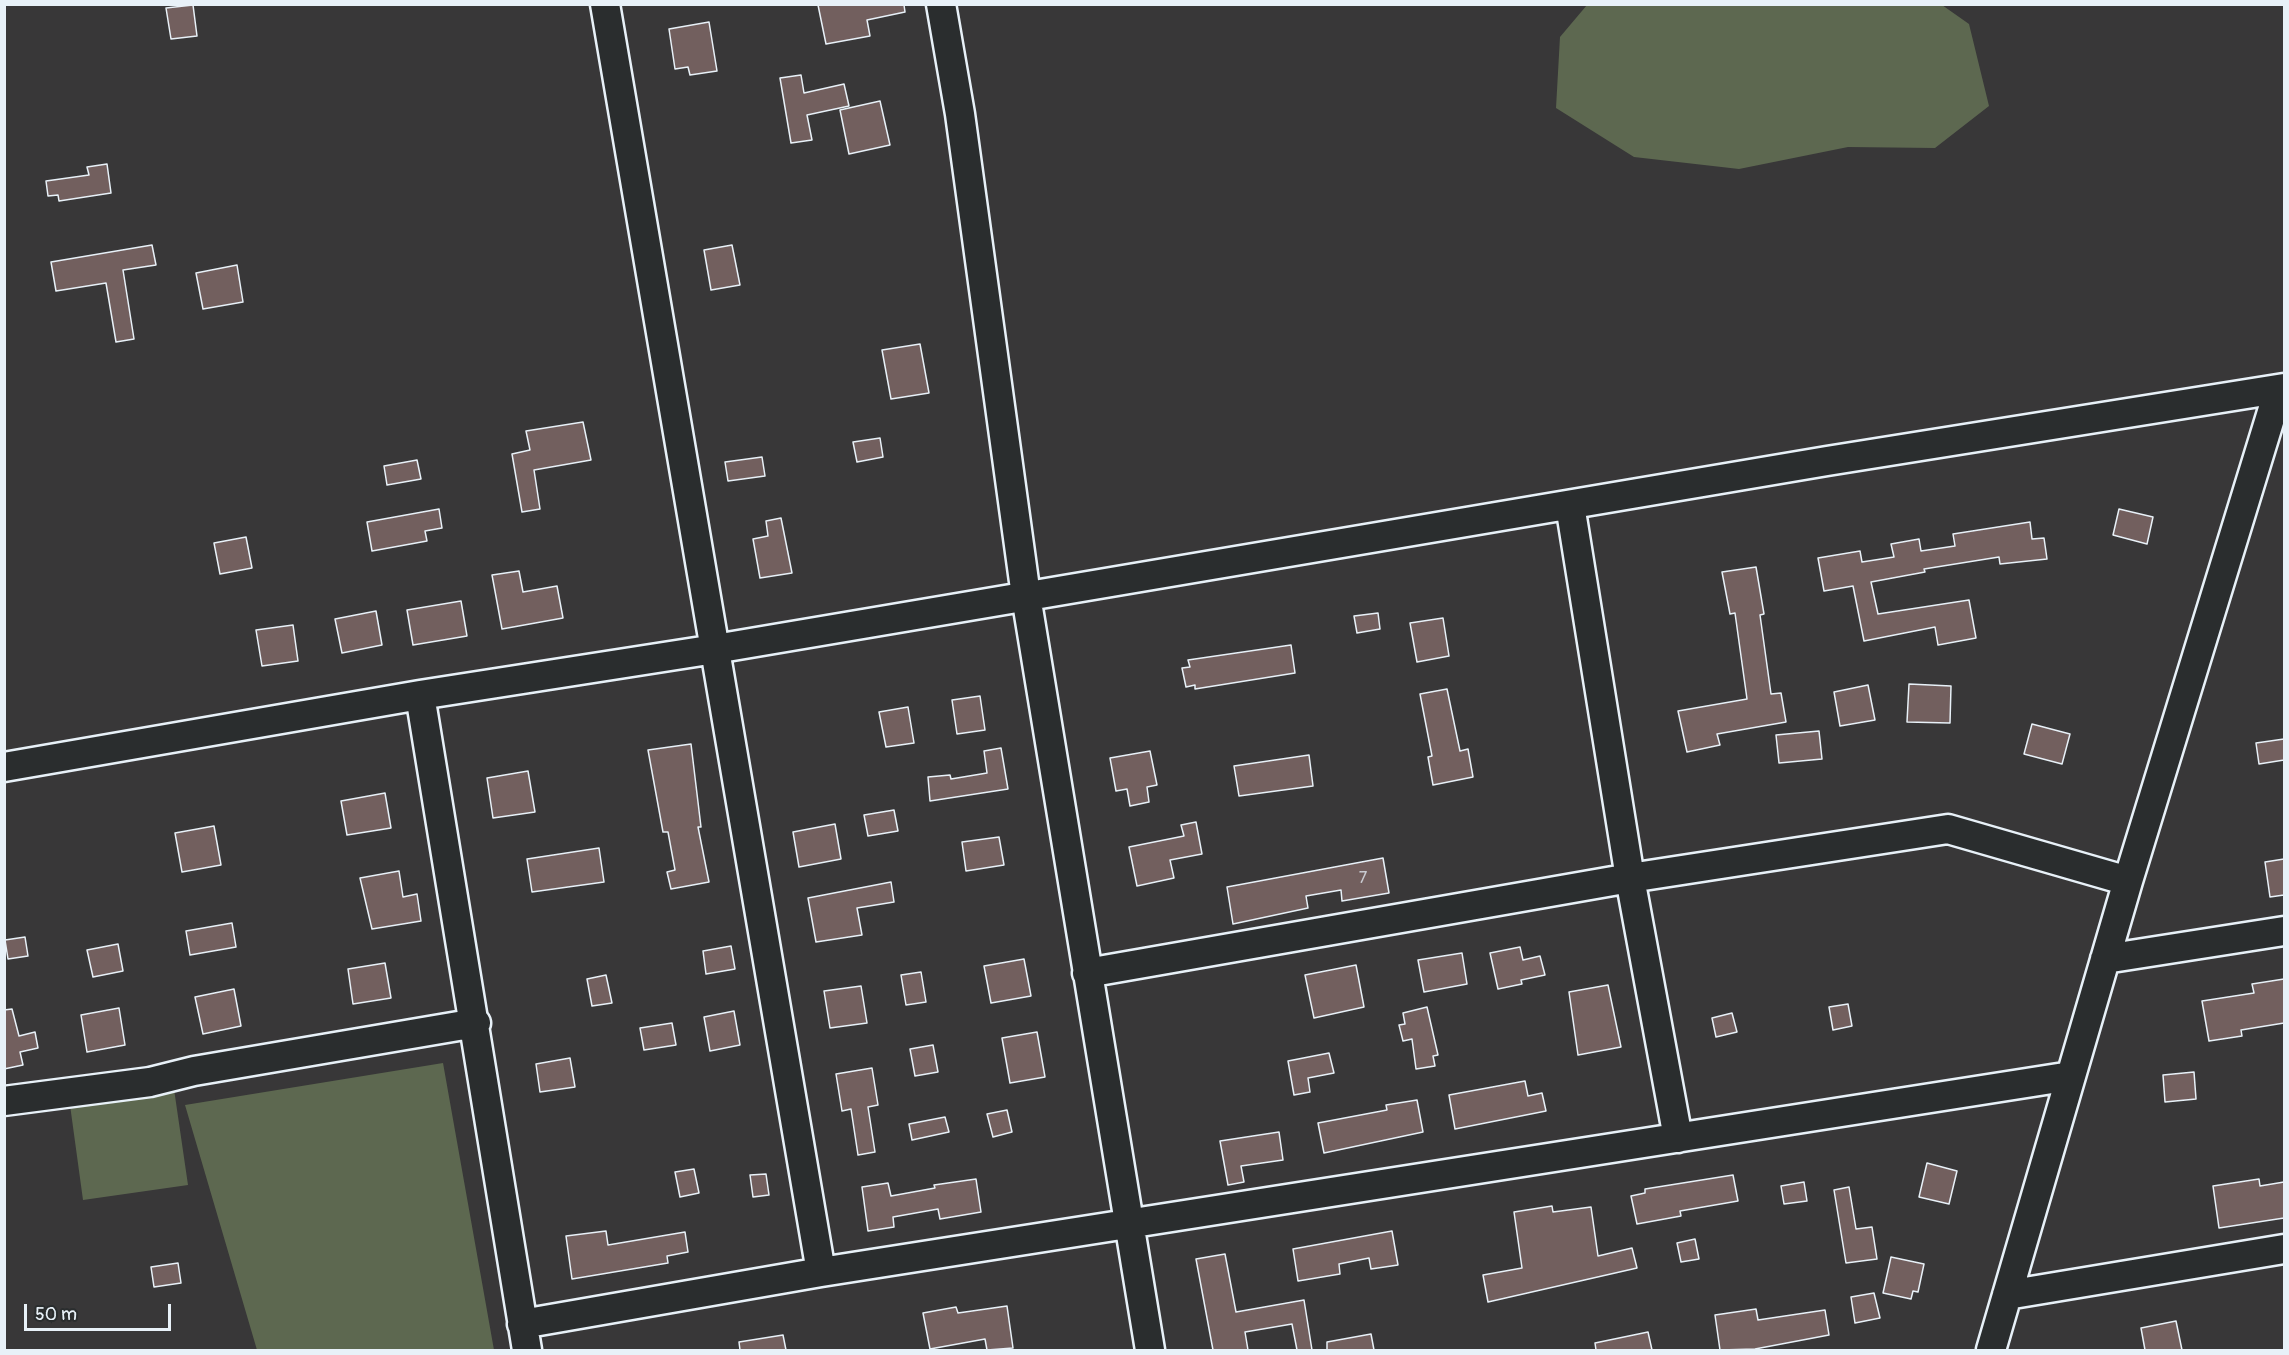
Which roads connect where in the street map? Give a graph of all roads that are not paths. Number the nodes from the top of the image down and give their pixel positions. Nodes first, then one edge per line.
1 (605, 4) edge
2 (941, 4) edge
3 (2282, 389) edge
4 (1570, 506) junction
5 (1026, 596) junction
6 (715, 649) junction
7 (420, 695) junction
8 (4, 767) edge
9 (1630, 878) junction
10 (2128, 881) junction
11 (2284, 931) edge
12 (2105, 959) junction
13 (1087, 973) junction
14 (476, 1023) junction
15 (2071, 1076) junction
16 (4, 1101) edge
17 (1678, 1138) junction
18 (1130, 1224) junction
19 (2284, 1249) edge
20 (820, 1272) junction
21 (2007, 1295) junction
22 (525, 1337) edge
23 (1150, 1350) edge
24 (1991, 1350) edge

1 - 6 street
2 - 5 street
3 - 4 street
3 - 10 street
4 - 5 street
4 - 9 street
5 - 6 street
5 - 13 street
6 - 7 street
6 - 20 street
7 - 8 street
7 - 14 street
9 - 10 street
9 - 13 street
9 - 17 street
10 - 12 street
11 - 12 street
12 - 15 street
13 - 18 street
14 - 16 street
14 - 22 street
15 - 17 street
15 - 21 street
17 - 18 street
18 - 20 street
18 - 23 street
19 - 21 street
20 - 22 street
21 - 24 street

